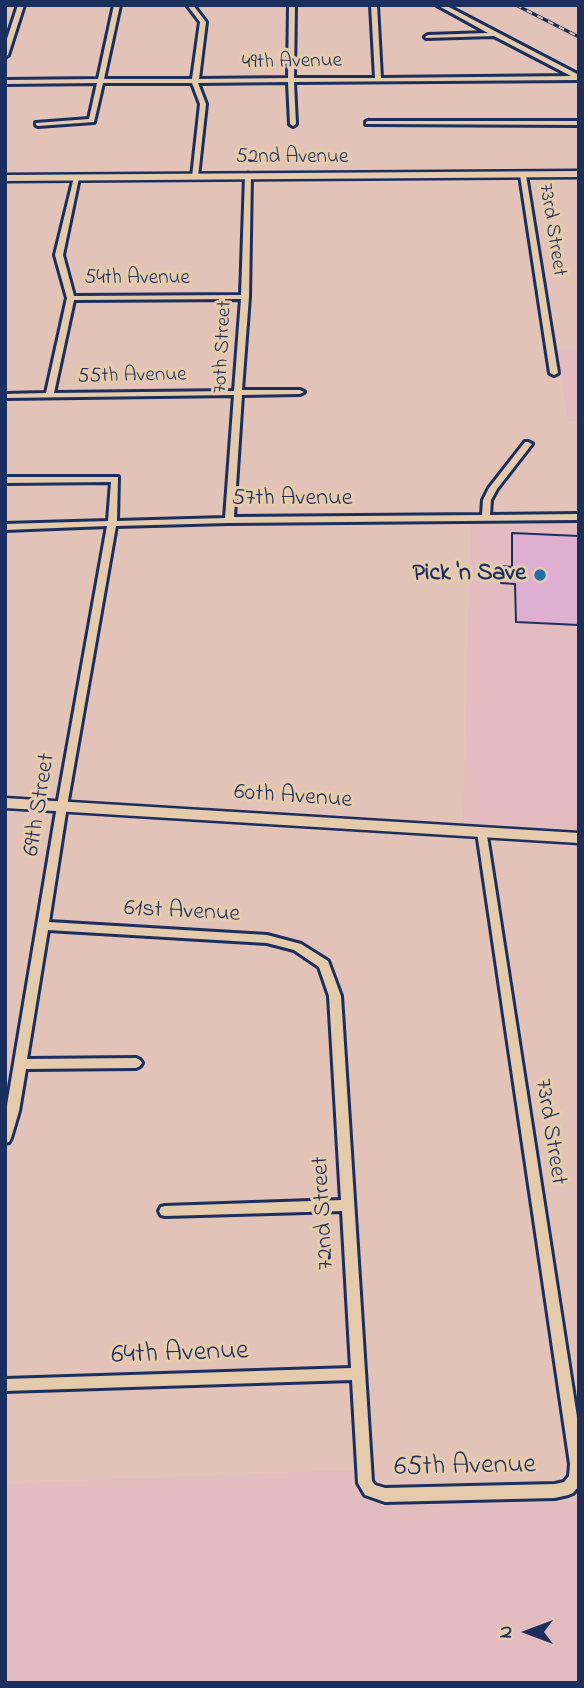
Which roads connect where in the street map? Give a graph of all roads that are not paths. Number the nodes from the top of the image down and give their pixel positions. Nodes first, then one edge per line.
1 (21, 5) edge
2 (117, 5) edge
3 (190, 5) edge
4 (292, 5) edge
5 (374, 5) edge
6 (440, 5) edge
7 (498, 34) junction
8 (428, 37) dead end
9 (5, 55) edge
10 (579, 78) edge
11 (378, 79) junction
12 (103, 81) junction
13 (291, 81) junction
14 (5, 82) edge
15 (195, 82) junction
16 (579, 122) edge
17 (368, 123) dead end
18 (38, 124) dead end
19 (293, 124) dead end
20 (579, 174) edge
21 (523, 175) junction
22 (248, 176) junction
23 (195, 177) junction
24 (5, 178) edge
25 (76, 178) junction
26 (245, 297) junction
27 (71, 298) junction
28 (554, 373) dead end
29 (300, 392) dead end
30 (239, 394) junction
31 (5, 396) edge
32 (50, 396) junction
33 (528, 444) dead end
34 (5, 480) edge
35 (579, 517) edge
36 (486, 518) junction
37 (229, 520) junction
38 (112, 524) junction
39 (5, 527) edge
40 (5, 803) edge
41 (62, 806) junction
42 (482, 832) junction
43 (579, 838) edge
44 (43, 926) junction
45 (314, 955) joint
46 (136, 1063) dead end
47 (21, 1064) junction
48 (5, 1138) edge
49 (347, 1205) junction
50 (165, 1210) dead end
51 (357, 1374) junction
52 (5, 1385) edge
53 (362, 1474) joint
54 (576, 1479) joint

1 - 9 street
2 - 12 street
3 - 15 street
4 - 13 street
5 - 11 street
6 - 7 street
7 - 8 street
7 - 10 street
10 - 11 street, 49th Avenue
11 - 13 street, 49th Avenue
12 - 14 street, 49th Avenue
12 - 15 street, 49th Avenue
12 - 18 street
13 - 15 street, 49th Avenue
13 - 19 street
15 - 23 street
16 - 17 street
20 - 21 street, 52nd Avenue
21 - 22 street, 52nd Avenue
21 - 28 street, 73rd Street
22 - 23 street, 52nd Avenue
22 - 26 street, 70th Street
23 - 25 street, 52nd Avenue
24 - 25 street, 52nd Avenue
25 - 27 street
26 - 27 street, 54th Avenue
26 - 30 street, 70th Street
27 - 32 street
29 - 30 street, 55th Avenue
30 - 32 street, 55th Avenue
30 - 37 street, 70th Street
31 - 32 street, 55th Avenue
33 - 36 street
34 - 38 street, 69th Street
35 - 36 street, 57th Avenue
36 - 37 street, 57th Avenue
37 - 38 street, 57th Avenue
38 - 39 street, 57th Avenue
38 - 41 street, 69th Street
40 - 41 street, 60th Avenue
41 - 42 street, 60th Avenue
41 - 44 street, 69th Street
42 - 43 street, 60th Avenue
42 - 54 street, 73rd Street
44 - 45 street, 61st Avenue
44 - 47 street, 69th Street
45 - 49 street, 72nd Street
46 - 47 street
47 - 48 street, 69th Street
49 - 50 street
49 - 51 street, 72nd Street
51 - 52 street, 64th Avenue
51 - 53 street, 72nd Street
53 - 54 street, 65th Avenue

